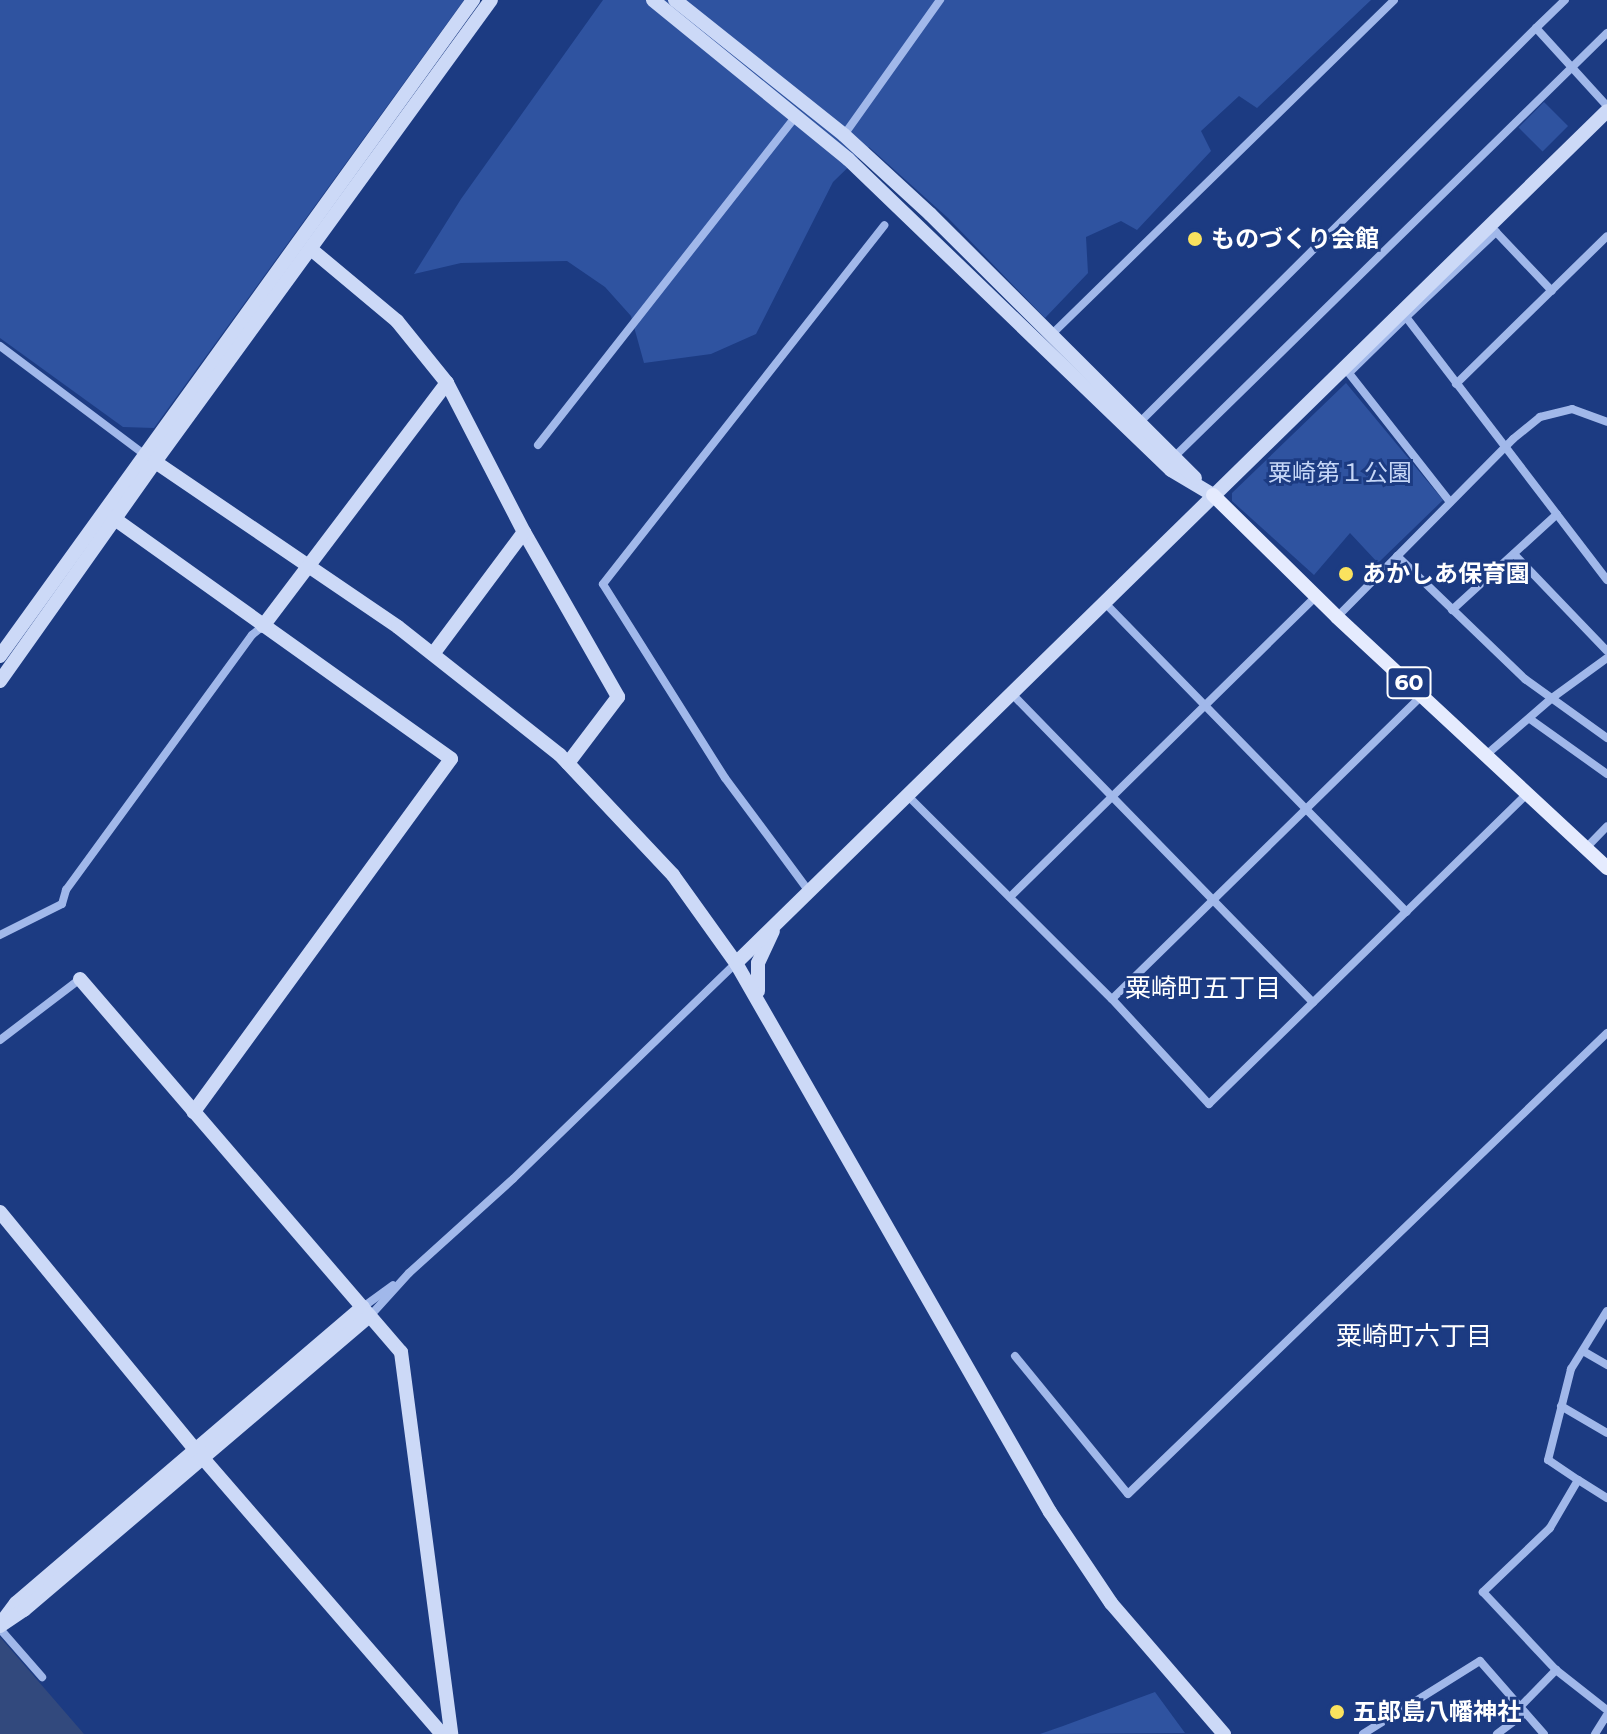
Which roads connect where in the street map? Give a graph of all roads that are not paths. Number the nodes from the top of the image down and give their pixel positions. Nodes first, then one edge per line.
1 (473, 0) edge
2 (491, 0) edge
3 (653, 0) edge
4 (675, 0) edge
5 (940, 0) edge
6 (1394, 0) edge
7 (1565, 0) edge
8 (1536, 28) junction
9 (1607, 33) edge
10 (1574, 67) junction
11 (1607, 108) edge
12 (801, 110) junction
13 (844, 135) junction
14 (884, 225) dead end
15 (1607, 236) edge
16 (312, 250) junction
17 (1552, 291) junction
18 (1406, 317) junction
19 (1047, 340) junction
20 (0, 346) edge
21 (447, 383) junction
22 (1456, 384) junction
23 (1607, 422) edge
24 (1136, 426) junction
25 (538, 445) dead end
26 (1506, 450) junction
27 (150, 458) junction
28 (1169, 461) junction
29 (1213, 495) junction
30 (1450, 502) junction
31 (1557, 514) junction
32 (110, 516) junction
33 (524, 532) junction
34 (1514, 554) junction
35 (1397, 556) junction
36 (307, 565) junction
37 (1606, 577) edge
38 (1316, 596) junction
39 (1104, 602) junction
40 (1452, 610) junction
41 (1337, 617) junction
42 (263, 626) junction
43 (1607, 651) edge
44 (433, 654) junction
45 (0, 656) edge
46 (1607, 658) edge
47 (0, 681) edge
48 (1012, 694) junction
49 (1422, 695) junction
50 (1552, 698) junction
51 (1205, 705) junction
52 (1530, 719) junction
53 (1607, 738) edge
54 (1486, 755) junction
55 (568, 763) junction
56 (1607, 774) edge
57 (907, 794) junction
58 (1527, 794) junction
59 (1112, 798) junction
60 (1306, 806) junction
61 (1607, 826) edge
62 (1586, 848) junction
63 (1607, 868) edge
64 (808, 890) junction
65 (1010, 897) junction
66 (1213, 900) junction
67 (1406, 912) junction
68 (776, 924) junction
69 (0, 935) edge
70 (736, 963) junction
71 (80, 979) joint
72 (759, 997) junction
73 (1112, 999) junction
74 (1313, 1002) junction
75 (1607, 1033) edge
76 (0, 1040) edge
77 (194, 1112) junction
78 (0, 1212) edge
79 (367, 1311) junction
80 (1607, 1311) edge
81 (1583, 1351) junction
82 (1015, 1356) dead end
83 (1607, 1365) edge
84 (1561, 1406) junction
85 (1607, 1433) edge
86 (200, 1453) junction
87 (1578, 1480) junction
88 (1607, 1498) edge
89 (0, 1626) edge
90 (1556, 1670) junction
91 (42, 1677) dead end
92 (1522, 1710) junction
93 (1607, 1713) edge
94 (433, 1731) edge
95 (451, 1734) edge
96 (1224, 1734) edge
97 (1363, 1734) edge
98 (1497, 1734) edge
99 (1544, 1734) edge
100 (1595, 1734) edge

1 - 27 street
2 - 16 street
3 - 12 street
4 - 12 street
5 - 13 street
6 - 19 street
7 - 8 street
8 - 10 street
8 - 24 street
9 - 10 street
10 - 11 street
10 - 28 street
11 - 29 street
12 - 13 street
12 - 19 street
12 - 25 street
13 - 19 street
14 - 64 street
15 - 17 street
16 - 21 street
16 - 27 street
17 - 18 street
17 - 22 street
18 - 22 street
18 - 30 street
19 - 24 street
20 - 27 street
21 - 33 street
21 - 36 street
22 - 26 street
23 - 26 street
24 - 28 street
26 - 30 street
26 - 31 street
27 - 32 street
27 - 36 street
28 - 29 street
29 - 38 main road, 60
29 - 39 street
30 - 35 street
31 - 34 street
31 - 37 street
32 - 42 street
32 - 45 street
32 - 47 street
33 - 44 street
33 - 55 street
34 - 40 street
34 - 43 street
35 - 40 street
35 - 41 street
36 - 42 street
36 - 44 street
38 - 41 main road, 60
38 - 51 street
39 - 48 street
39 - 51 street
40 - 50 street
41 - 49 main road, 60
42 - 69 street
42 - 77 street
44 - 55 street
46 - 50 street
48 - 57 street
48 - 59 street
49 - 54 main road, 60
49 - 60 street
50 - 52 street
50 - 53 street
51 - 59 street
51 - 60 street
52 - 54 street
52 - 56 street
54 - 58 main road, 60
55 - 70 street
57 - 64 street
57 - 65 street
58 - 62 main road, 60
58 - 67 street
59 - 65 street
59 - 66 street
60 - 66 street
60 - 67 street
61 - 62 street
62 - 63 main road, 60
64 - 68 street
65 - 73 street
66 - 73 street
66 - 74 street
67 - 74 street
68 - 70 street
68 - 72 street
70 - 72 street
70 - 79 street
71 - 76 street
71 - 77 street
72 - 96 street
73 - 74 street
75 - 82 street
77 - 79 street
78 - 86 street
79 - 86 street
79 - 95 street
80 - 81 street
81 - 83 street
81 - 84 street
84 - 85 street
84 - 87 street
86 - 89 street
86 - 94 street
87 - 88 street
87 - 90 street
89 - 91 street
90 - 92 street
90 - 93 street
92 - 97 street
92 - 98 street
92 - 99 street
93 - 100 street

